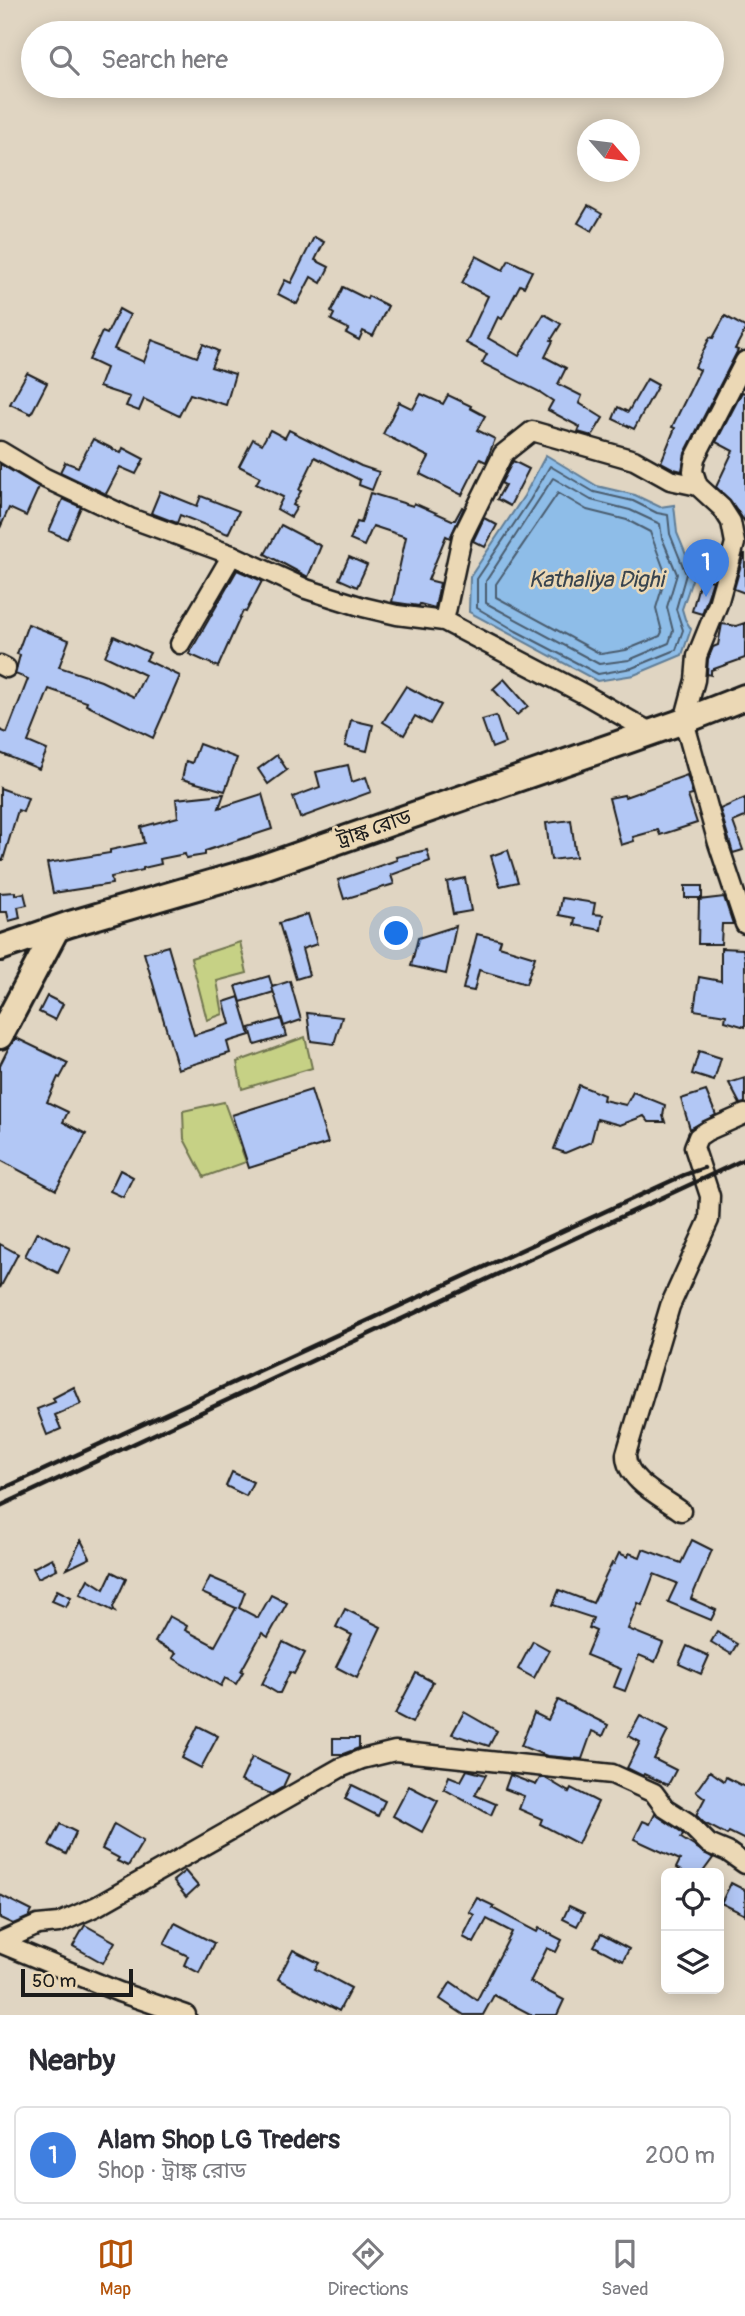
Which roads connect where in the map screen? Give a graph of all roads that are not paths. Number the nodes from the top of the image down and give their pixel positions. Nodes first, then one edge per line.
1 (745, 361) edge
2 (0, 451) edge
3 (698, 486) junction
4 (232, 555) junction
5 (444, 621) junction
6 (180, 644) dead end
7 (745, 697) edge
8 (684, 722) junction
9 (652, 733) junction
10 (745, 924) edge
11 (56, 930) junction
12 (0, 948) edge
13 (0, 1036) edge
14 (745, 1114) edge
15 (681, 1511) dead end
16 (745, 1864) edge
17 (0, 1943) edge
18 (186, 2015) edge

1 - 3 street
2 - 4 street
3 - 5 street
3 - 8 street
4 - 5 street
4 - 6 street
5 - 9 street
7 - 8 main road, ট্রাঙ্ক রোড
8 - 9 main road, ট্রাঙ্ক রোড
8 - 10 street
9 - 11 main road, ট্রাঙ্ক রোড
11 - 12 main road, ট্রাঙ্ক রোড
11 - 13 main road
14 - 15 street
16 - 17 street
17 - 18 street

